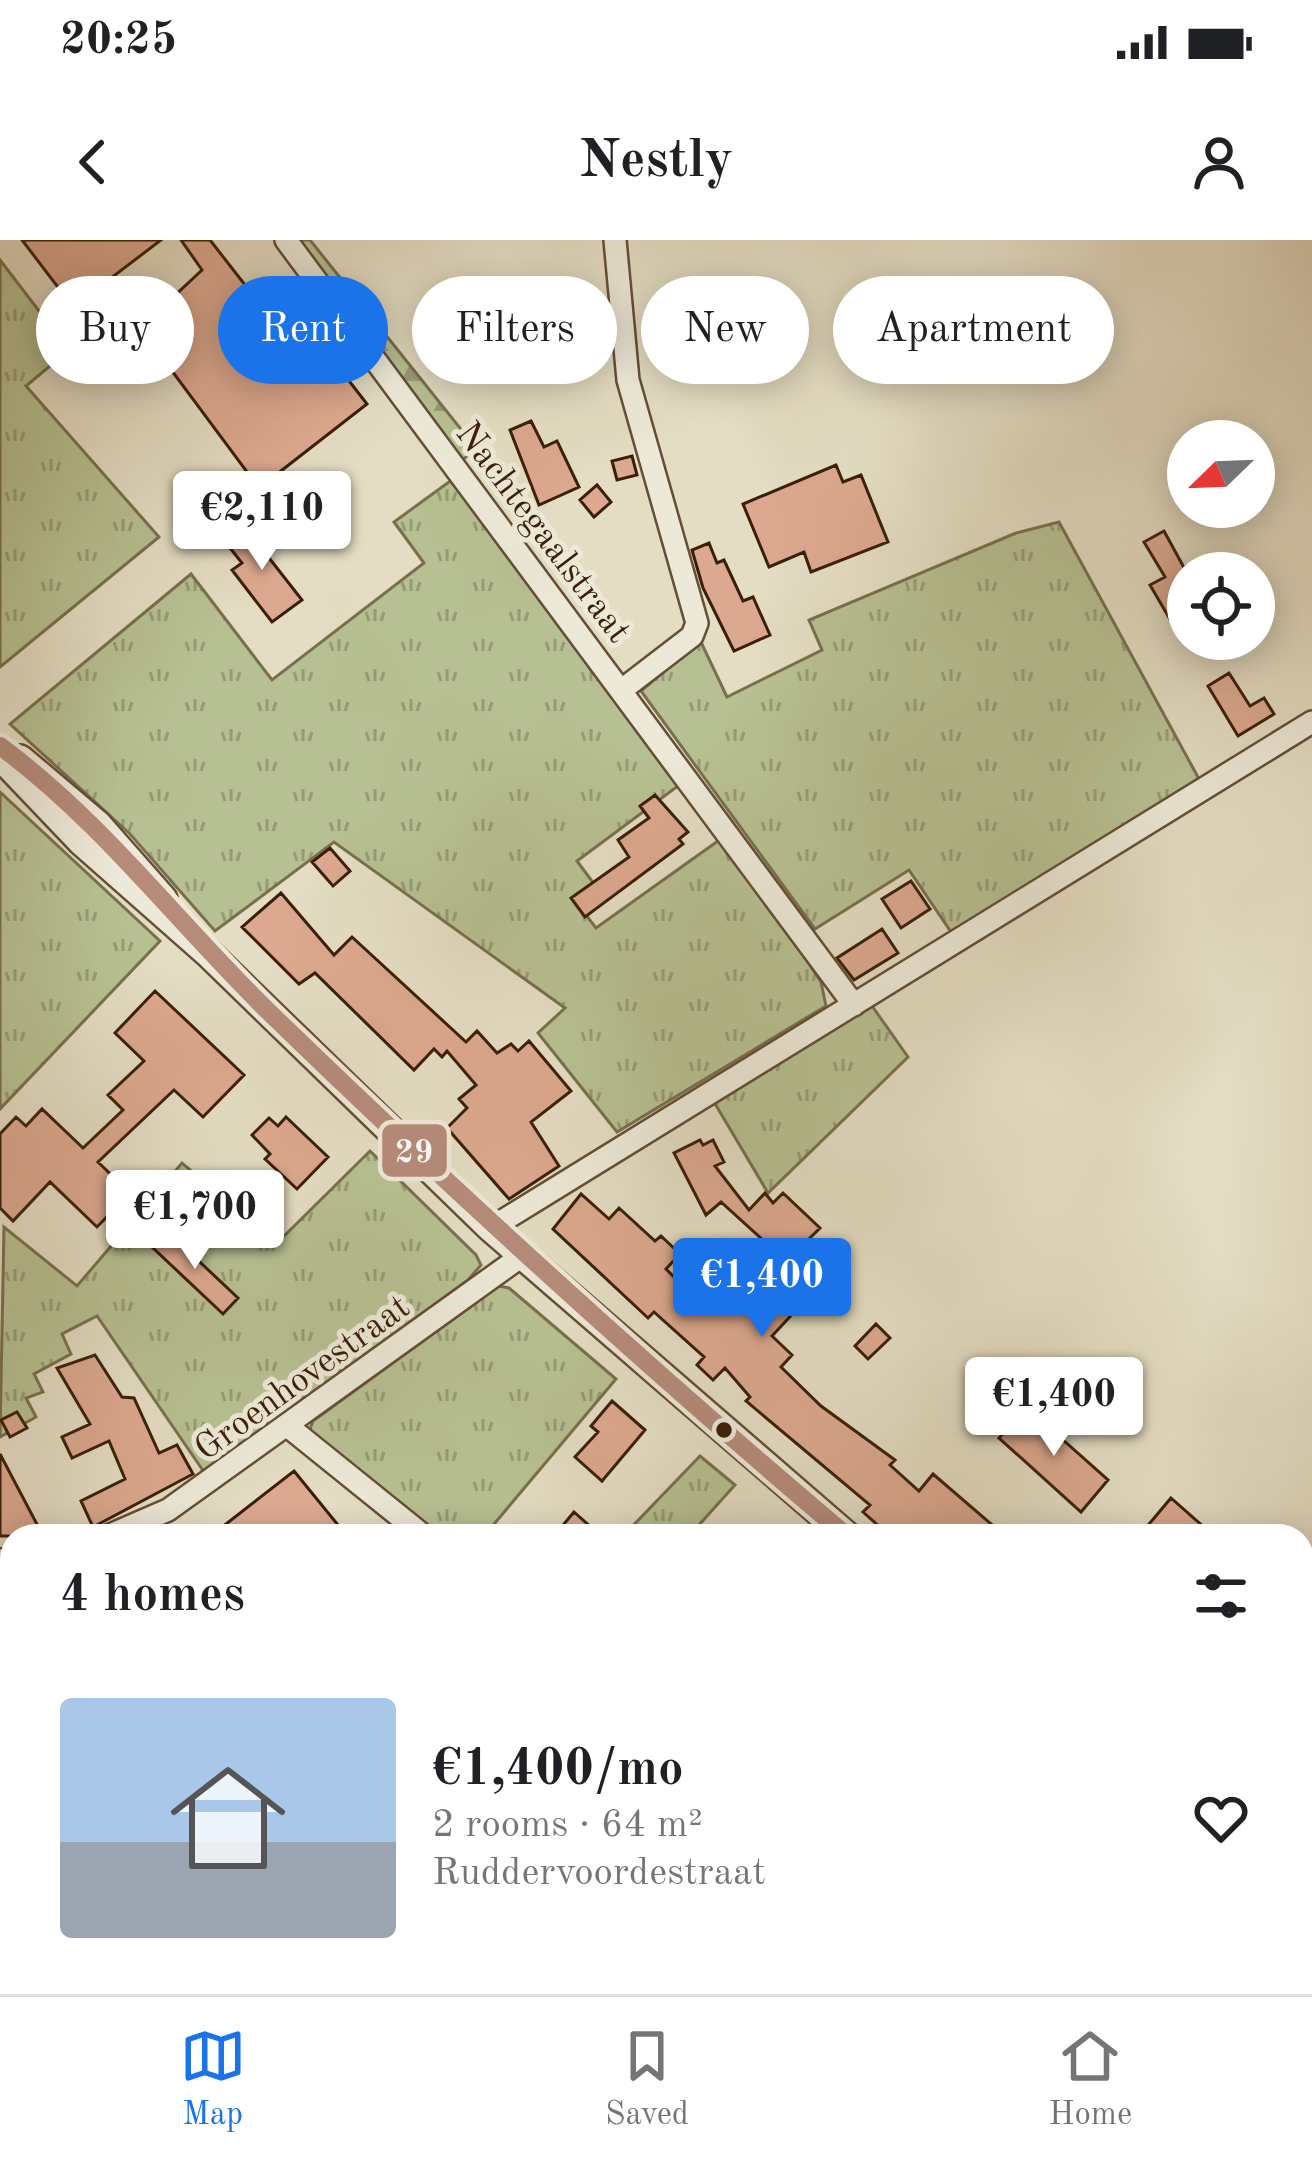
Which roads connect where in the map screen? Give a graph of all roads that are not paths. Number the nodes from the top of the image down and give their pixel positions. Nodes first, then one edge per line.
1 (286, 240) edge
2 (615, 240) edge
3 (623, 689) junction
4 (1312, 722) edge
5 (0, 746) edge
6 (0, 756) edge
7 (208, 953) junction
8 (854, 1004) junction
9 (491, 1228) junction
10 (523, 1255) junction
11 (290, 1428) junction
12 (150, 1524) edge
13 (409, 1524) edge
14 (833, 1524) edge

1 - 3 street, Nachtegaalstraat
2 - 3 street, Nachtegaalstraat
3 - 8 street, Nachtegaalstraat
4 - 8 street
5 - 7 street
6 - 7 street
7 - 9 street
8 - 9 street
9 - 10 street
10 - 11 street, Groenhovestraat
10 - 14 street
11 - 12 street, Groenhovestraat
11 - 13 street

